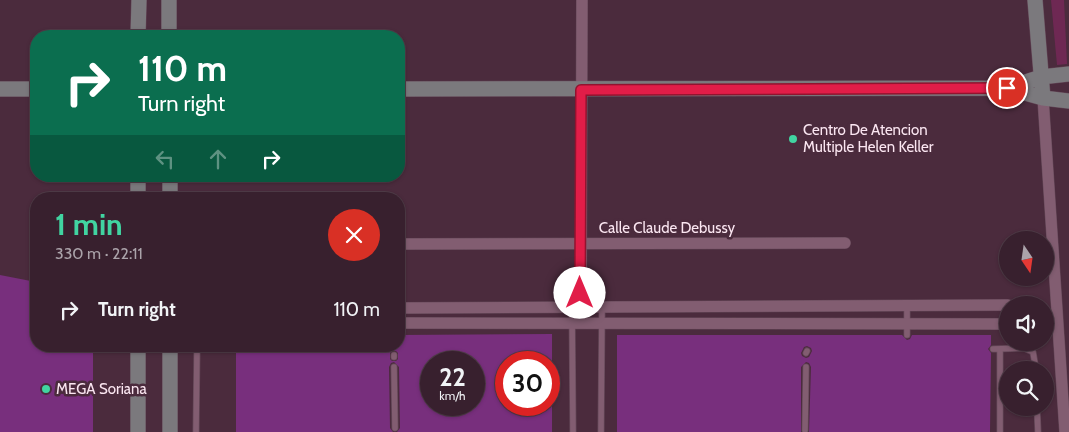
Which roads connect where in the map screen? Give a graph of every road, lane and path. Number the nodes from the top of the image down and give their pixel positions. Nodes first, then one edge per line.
1 (139, 0) edge
2 (169, 0) edge
3 (582, 0) edge
4 (1035, 0) edge
5 (138, 30) edge
6 (169, 30) edge
7 (1069, 74) edge
8 (1041, 77) junction
9 (1007, 88) junction
10 (0, 89) edge
11 (30, 89) edge
12 (405, 90) edge
13 (581, 90) junction
14 (1043, 98) junction
15 (1069, 101) edge
16 (845, 243) dead end
17 (405, 244) edge
18 (581, 244) junction
19 (580, 293) dead end
20 (1051, 296) edge
21 (906, 305) junction
22 (999, 305) edge
23 (572, 306) junction
24 (602, 306) junction
25 (405, 308) edge
26 (1054, 314) edge
27 (405, 323) edge
28 (573, 324) junction
29 (602, 324) junction
30 (999, 324) edge
31 (1054, 324) edge
32 (1058, 324) junction
33 (907, 329) junction
34 (993, 349) dead end
35 (999, 349) edge
36 (1000, 351) edge
37 (138, 352) edge
38 (170, 352) edge
39 (197, 352) edge
40 (394, 367) dead end
41 (806, 367) dead end
42 (1037, 416) edge
43 (396, 428) dead end
44 (805, 430) dead end
45 (138, 432) edge
46 (170, 432) edge
47 (196, 432) edge
48 (573, 432) edge
49 (601, 432) edge
50 (1000, 432) edge
51 (1038, 432) edge
52 (1065, 432) edge

1 - 5 street
2 - 6 street
3 - 13 street
4 - 8 street
7 - 8 street
8 - 9 street
8 - 14 street
9 - 13 street
9 - 14 street
10 - 11 street
12 - 13 street
13 - 18 street
14 - 15 street
14 - 20 street
16 - 18 street, Calle Claude Debussy
17 - 18 street, Calle Claude Debussy
18 - 19 street
21 - 22 street
21 - 24 street
21 - 33 lane
23 - 24 street
23 - 25 street
23 - 28 lane
24 - 29 lane
26 - 32 street
27 - 28 street
28 - 29 street
28 - 48 lane
29 - 33 street
29 - 49 lane
30 - 33 street
31 - 32 street
32 - 52 street
34 - 35 lane
36 - 50 lane
37 - 45 street
38 - 46 street
39 - 47 lane
40 - 43 lane
41 - 44 lane
42 - 51 lane

